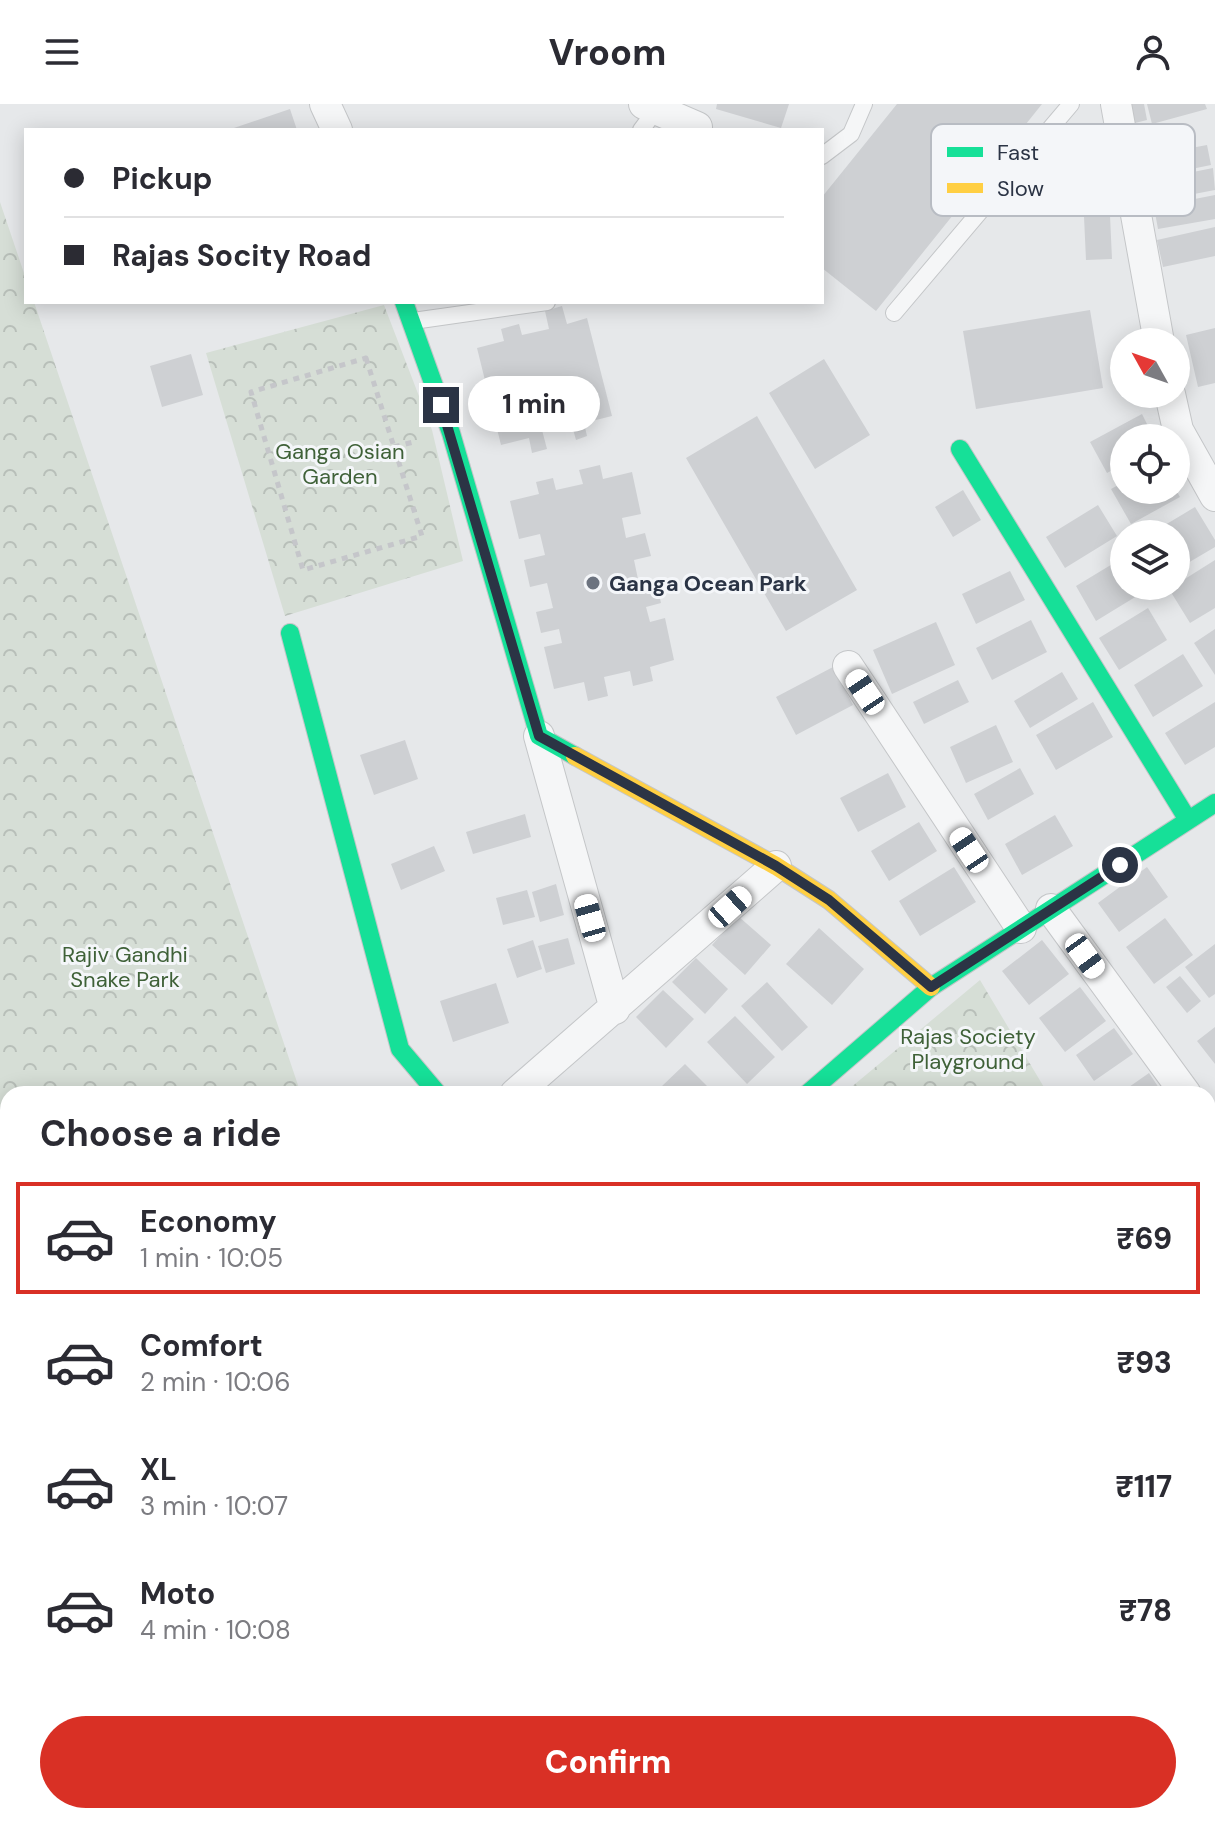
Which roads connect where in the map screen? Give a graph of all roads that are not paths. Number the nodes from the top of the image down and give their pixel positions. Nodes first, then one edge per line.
1 (325, 104) edge
2 (864, 104) edge
3 (1071, 104) edge
4 (1116, 104) edge
5 (647, 115) edge
6 (1054, 124) edge
7 (1120, 124) edge
8 (336, 128) edge
9 (701, 128) edge
10 (824, 154) edge
11 (976, 216) edge
12 (1136, 216) edge
13 (405, 304) edge
14 (533, 304) edge
15 (894, 313) dead end
16 (411, 321) junction
17 (1156, 328) edge
18 (1173, 408) edge
19 (960, 449) dead end
20 (1215, 496) edge
21 (290, 633) dead end
22 (848, 666) dead end
23 (539, 736) junction
24 (1215, 803) edge
25 (1188, 820) junction
26 (776, 866) junction
27 (1051, 909) junction
28 (1021, 928) junction
29 (931, 987) junction
30 (615, 1009) junction
31 (431, 1086) edge
32 (524, 1086) edge
33 (816, 1086) edge
34 (1180, 1086) edge

1 - 8 street
2 - 10 lane
3 - 6 lane
4 - 7 street
5 - 9 street
11 - 15 lane
12 - 17 street
13 - 16 street
14 - 16 lane
16 - 23 street
18 - 20 street
19 - 25 street
21 - 31 street
22 - 28 street
23 - 26 street
23 - 30 street
24 - 25 street
25 - 27 street
26 - 29 street
26 - 30 street
27 - 28 street
27 - 34 street
28 - 29 street
29 - 33 street
30 - 32 street

